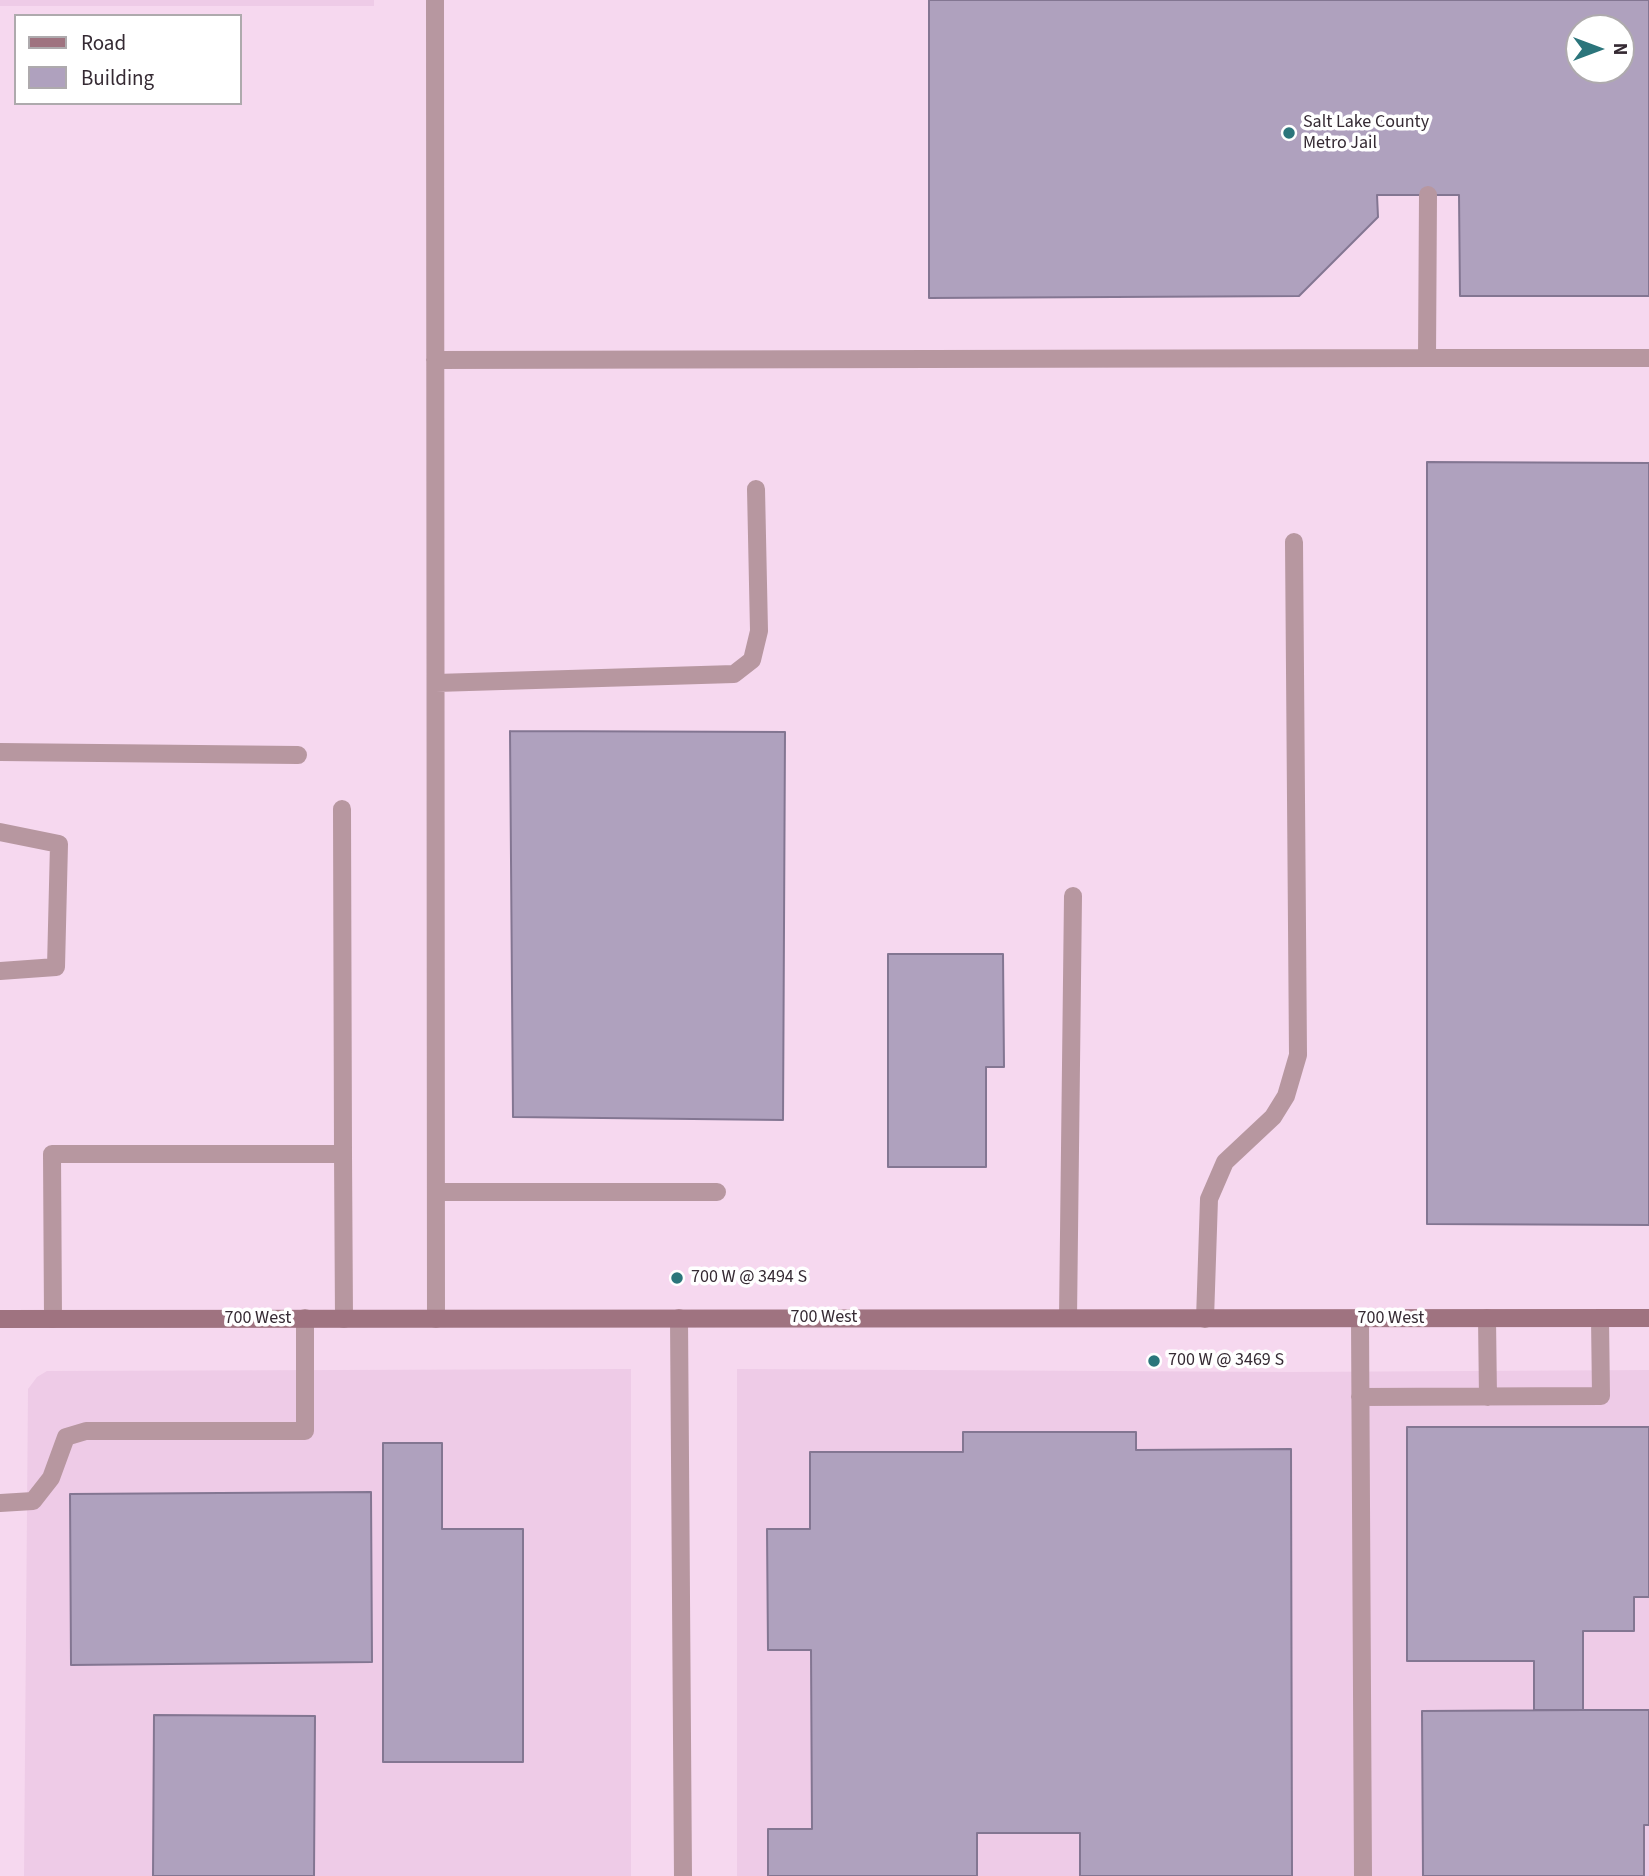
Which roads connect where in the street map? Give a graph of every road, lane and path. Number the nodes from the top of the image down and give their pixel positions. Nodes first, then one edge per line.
1 (435, 0) edge
2 (1428, 195) dead end
3 (1427, 358) junction
4 (1649, 358) edge
5 (435, 360) junction
6 (756, 489) dead end
7 (1294, 542) dead end
8 (436, 683) junction
9 (0, 752) edge
10 (298, 755) dead end
11 (342, 809) dead end
12 (0, 832) edge
13 (1073, 897) dead end
14 (0, 971) edge
15 (343, 1154) junction
16 (436, 1192) junction
17 (717, 1192) dead end
18 (305, 1318) junction
19 (679, 1318) junction
20 (1068, 1318) junction
21 (1487, 1318) junction
22 (1600, 1318) junction
23 (1649, 1318) edge
24 (0, 1319) edge
25 (53, 1319) junction
26 (344, 1319) junction
27 (436, 1319) junction
28 (1205, 1319) junction
29 (1360, 1319) junction
30 (1488, 1396) junction
31 (1360, 1397) junction
32 (0, 1503) edge
33 (683, 1876) edge
34 (1363, 1876) edge

1 - 5 lane
2 - 3 lane
3 - 4 lane
3 - 5 lane
5 - 8 lane
6 - 8 lane
7 - 28 lane
8 - 16 lane
9 - 10 lane
11 - 15 lane
12 - 14 lane
13 - 20 lane
15 - 25 lane
15 - 26 lane
16 - 17 lane
16 - 27 lane
18 - 25 street, 700 West
18 - 26 street, 700 West
18 - 32 lane
19 - 20 street, 700 West
19 - 27 street, 700 West
19 - 33 lane
20 - 28 street, 700 West
21 - 22 street, 700 West
21 - 29 street, 700 West
21 - 30 lane
22 - 23 street, 700 West
22 - 30 lane
24 - 25 street, 700 West
26 - 27 street, 700 West
28 - 29 street, 700 West
29 - 31 lane
30 - 31 lane
31 - 34 lane

